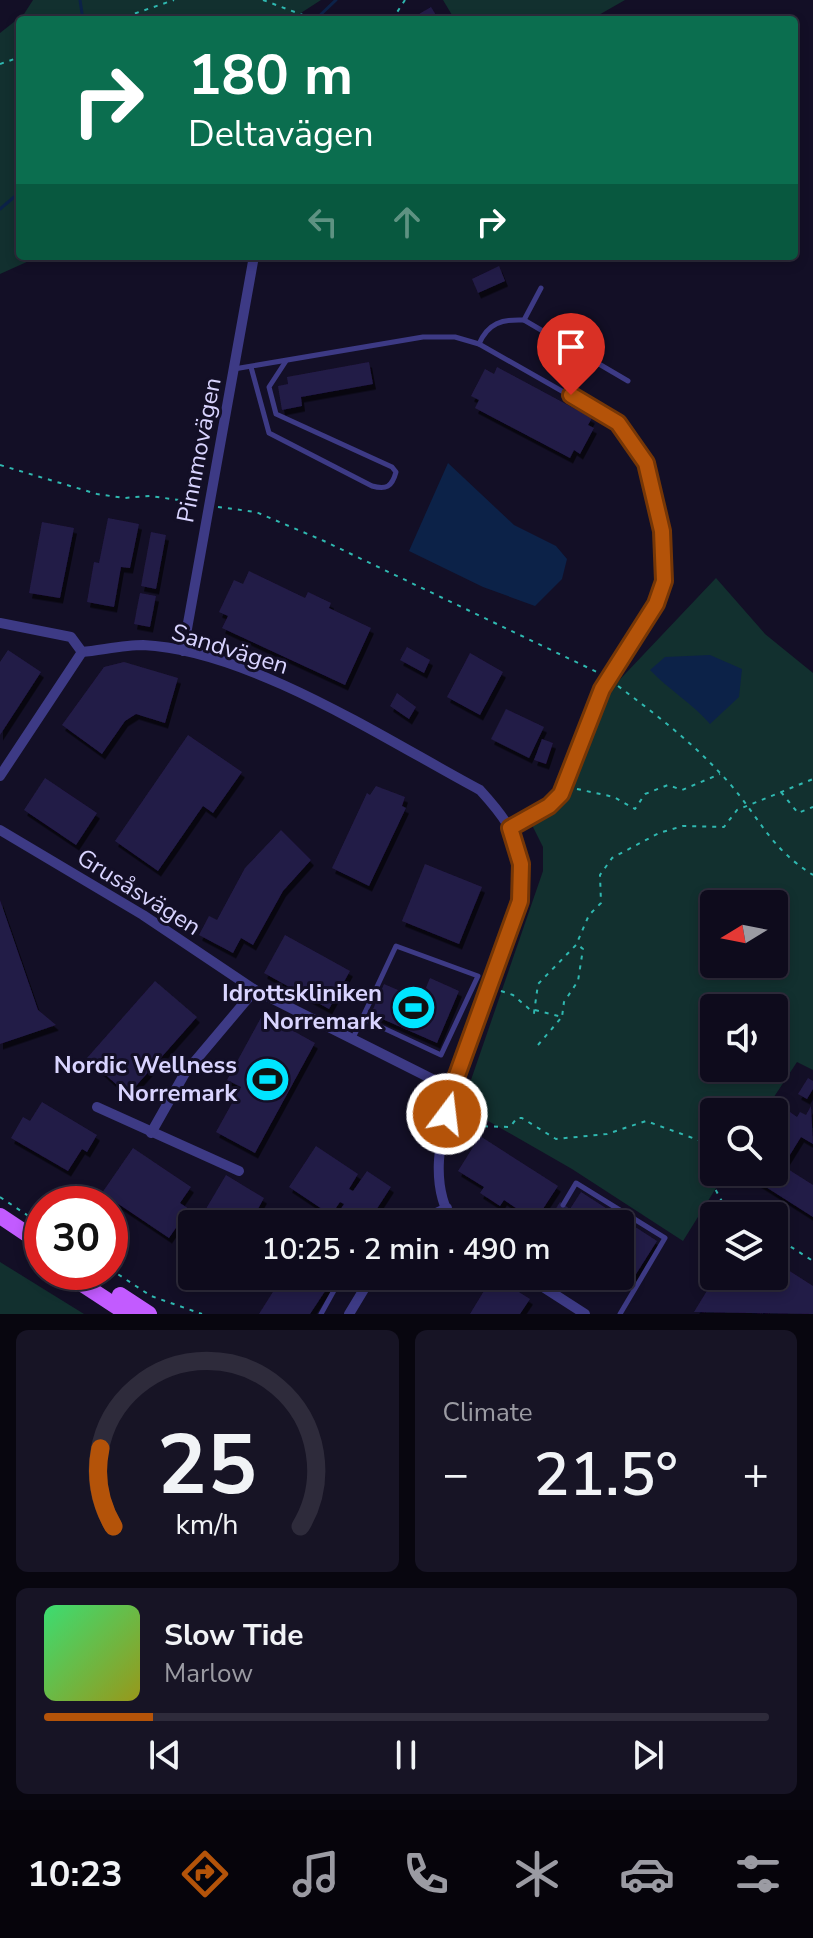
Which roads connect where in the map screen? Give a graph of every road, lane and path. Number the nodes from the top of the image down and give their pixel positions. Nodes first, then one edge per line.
1 (174, 0) edge
2 (263, 0) edge
3 (128, 16) edge
4 (305, 16) edge
5 (253, 260) edge
6 (541, 288) dead end
7 (524, 320) junction
8 (479, 344) junction
9 (286, 361) junction
10 (251, 367) junction
11 (234, 369) junction
12 (628, 381) dead end
13 (0, 465) edge
14 (208, 504) junction
15 (0, 623) edge
16 (183, 651) junction
17 (82, 652) junction
18 (608, 678) junction
19 (720, 774) junction
20 (0, 776) edge
21 (813, 779) edge
22 (563, 788) junction
23 (780, 791) junction
24 (813, 807) edge
25 (747, 808) junction
26 (510, 828) junction
27 (0, 830) edge
28 (813, 875) edge
29 (577, 944) junction
30 (490, 987) junction
31 (255, 990) junction
32 (534, 1009) junction
33 (562, 1017) junction
34 (364, 1019) junction
35 (352, 1039) junction
36 (538, 1045) dead end
37 (452, 1089) junction
38 (97, 1107) dead end
39 (474, 1126) dead end
40 (151, 1133) junction
41 (700, 1141) edge
42 (239, 1171) dead end
43 (0, 1197) edge
44 (563, 1205) dead end
45 (447, 1208) joint
46 (443, 1210) edge
47 (24, 1213) edge
48 (0, 1216) edge
49 (0, 1230) edge
50 (24, 1232) edge
51 (24, 1245) edge
52 (788, 1245) edge
53 (813, 1261) edge
54 (128, 1281) edge
55 (91, 1290) edge
56 (112, 1290) edge
57 (334, 1290) edge
58 (364, 1290) edge
59 (548, 1290) edge
60 (128, 1314) edge
61 (149, 1314) edge
62 (202, 1314) edge
63 (321, 1314) edge
64 (349, 1314) edge
65 (585, 1314) edge
66 (620, 1314) edge

1 - 3 path
2 - 4 path
5 - 11 street, Pinnmovägen
6 - 7 lane
7 - 8 lane
7 - 12 lane
8 - 9 lane
8 - 18 lane
9 - 10 lane
9 - 10 lane
10 - 11 lane
11 - 14 street, Pinnmovägen
13 - 14 path
14 - 16 street, Pinnmovägen
14 - 18 path
15 - 17 street
16 - 17 street, Sandvägen
16 - 26 street, Sandvägen
17 - 20 street
18 - 19 path
18 - 22 street
19 - 22 path
19 - 25 path
21 - 23 path
22 - 26 street
23 - 24 path
23 - 25 path
25 - 28 path
25 - 29 path
26 - 30 street
27 - 31 street, Grusåsvägen
29 - 32 path
29 - 33 path
30 - 32 path
30 - 37 street
31 - 35 street, Grusåsvägen
31 - 40 street
32 - 33 path
33 - 36 path
34 - 34 lane
34 - 35 lane
35 - 37 street, Grusåsvägen
37 - 45 street
38 - 40 street
39 - 41 path
40 - 42 street
43 - 47 path
44 - 66 lane
45 - 46 street
48 - 50 main road
49 - 51 main road
52 - 53 path
54 - 62 path
55 - 60 main road
56 - 61 main road
57 - 63 lane
58 - 64 street
59 - 65 street

